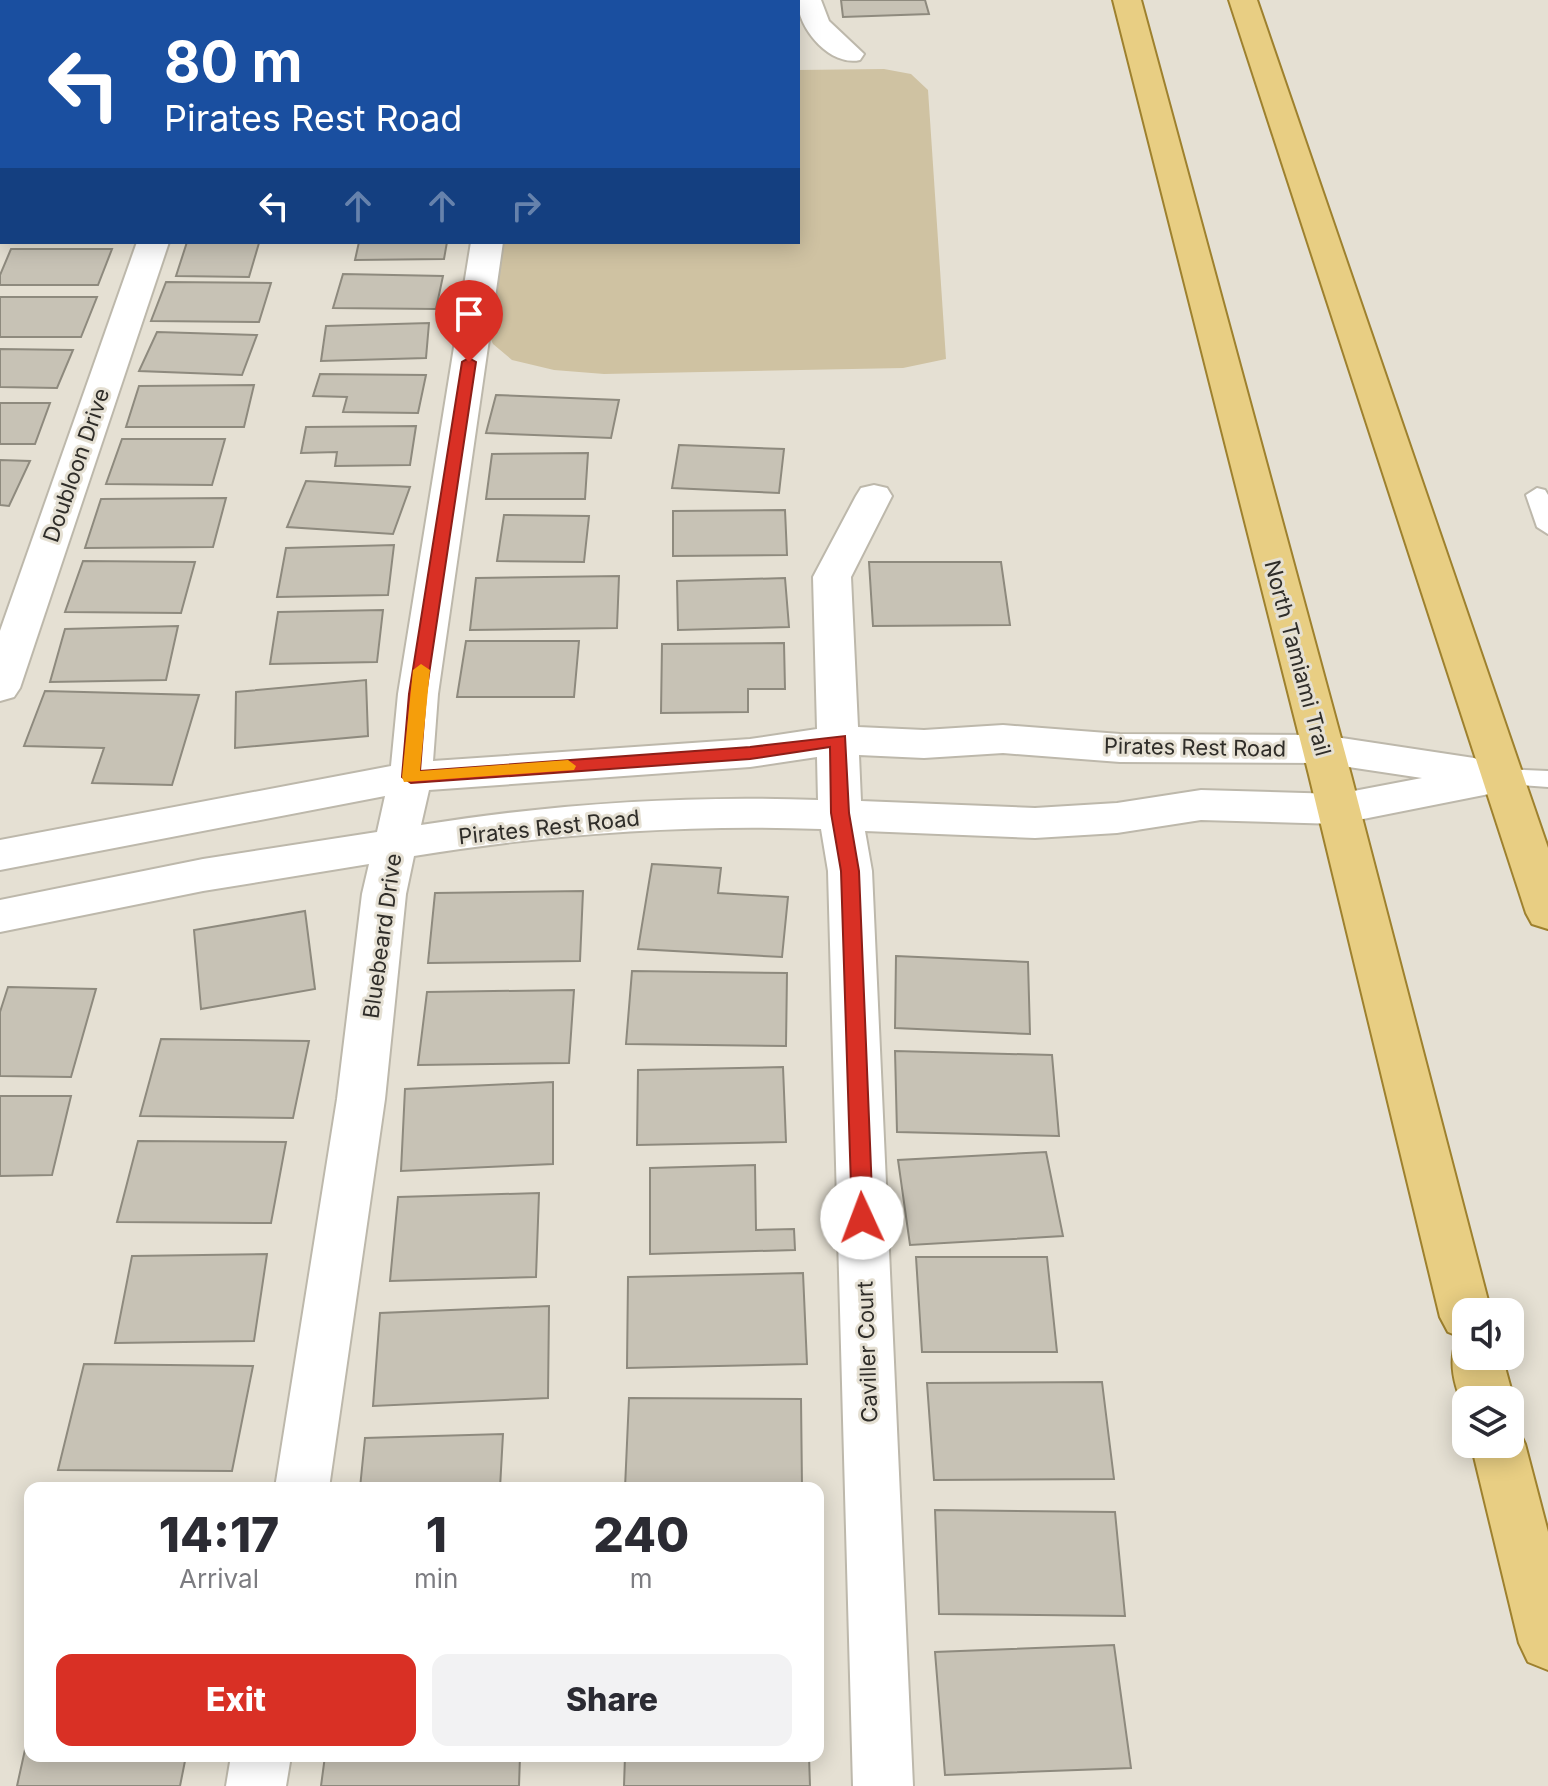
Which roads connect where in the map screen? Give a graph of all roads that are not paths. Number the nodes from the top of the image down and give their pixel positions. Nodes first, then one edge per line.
1 (807, 0) edge
2 (1127, 0) edge
3 (1243, 0) edge
4 (850, 54) dead end
5 (152, 244) edge
6 (487, 244) edge
7 (1537, 495) dead end
8 (874, 496) dead end
9 (1548, 527) edge
10 (0, 688) edge
11 (839, 740) junction
12 (1322, 749) junction
13 (411, 777) junction
14 (1504, 777) junction
15 (1548, 779) edge
16 (1338, 809) junction
17 (840, 813) junction
18 (395, 847) junction
19 (0, 855) edge
20 (1548, 913) edge
21 (0, 916) edge
22 (1461, 1298) edge
23 (1502, 1458) edge
24 (303, 1482) edge
25 (1548, 1643) edge
26 (260, 1762) edge
27 (256, 1786) edge
28 (883, 1786) edge

1 - 4 street
2 - 12 main road, North Tamiami Trail
3 - 14 main road
5 - 10 street, Doubloon Drive
6 - 13 street, Bluebeard Drive
7 - 9 lane
8 - 11 street, Caviller Court
11 - 12 street, Pirates Rest Road
11 - 13 street, Pirates Rest Road
11 - 17 street, Caviller Court
12 - 14 street, Pirates Rest Road
12 - 16 main road, North Tamiami Trail
13 - 18 street, Bluebeard Drive
13 - 19 street, Pirates Rest Road
14 - 15 lane
14 - 16 street, Pirates Rest Road
14 - 20 main road
16 - 17 street, Pirates Rest Road
16 - 22 main road, North Tamiami Trail
17 - 18 street, Pirates Rest Road
17 - 28 street, Caviller Court
18 - 21 street, Pirates Rest Road
18 - 24 street, Bluebeard Drive
23 - 25 main road
26 - 27 street

